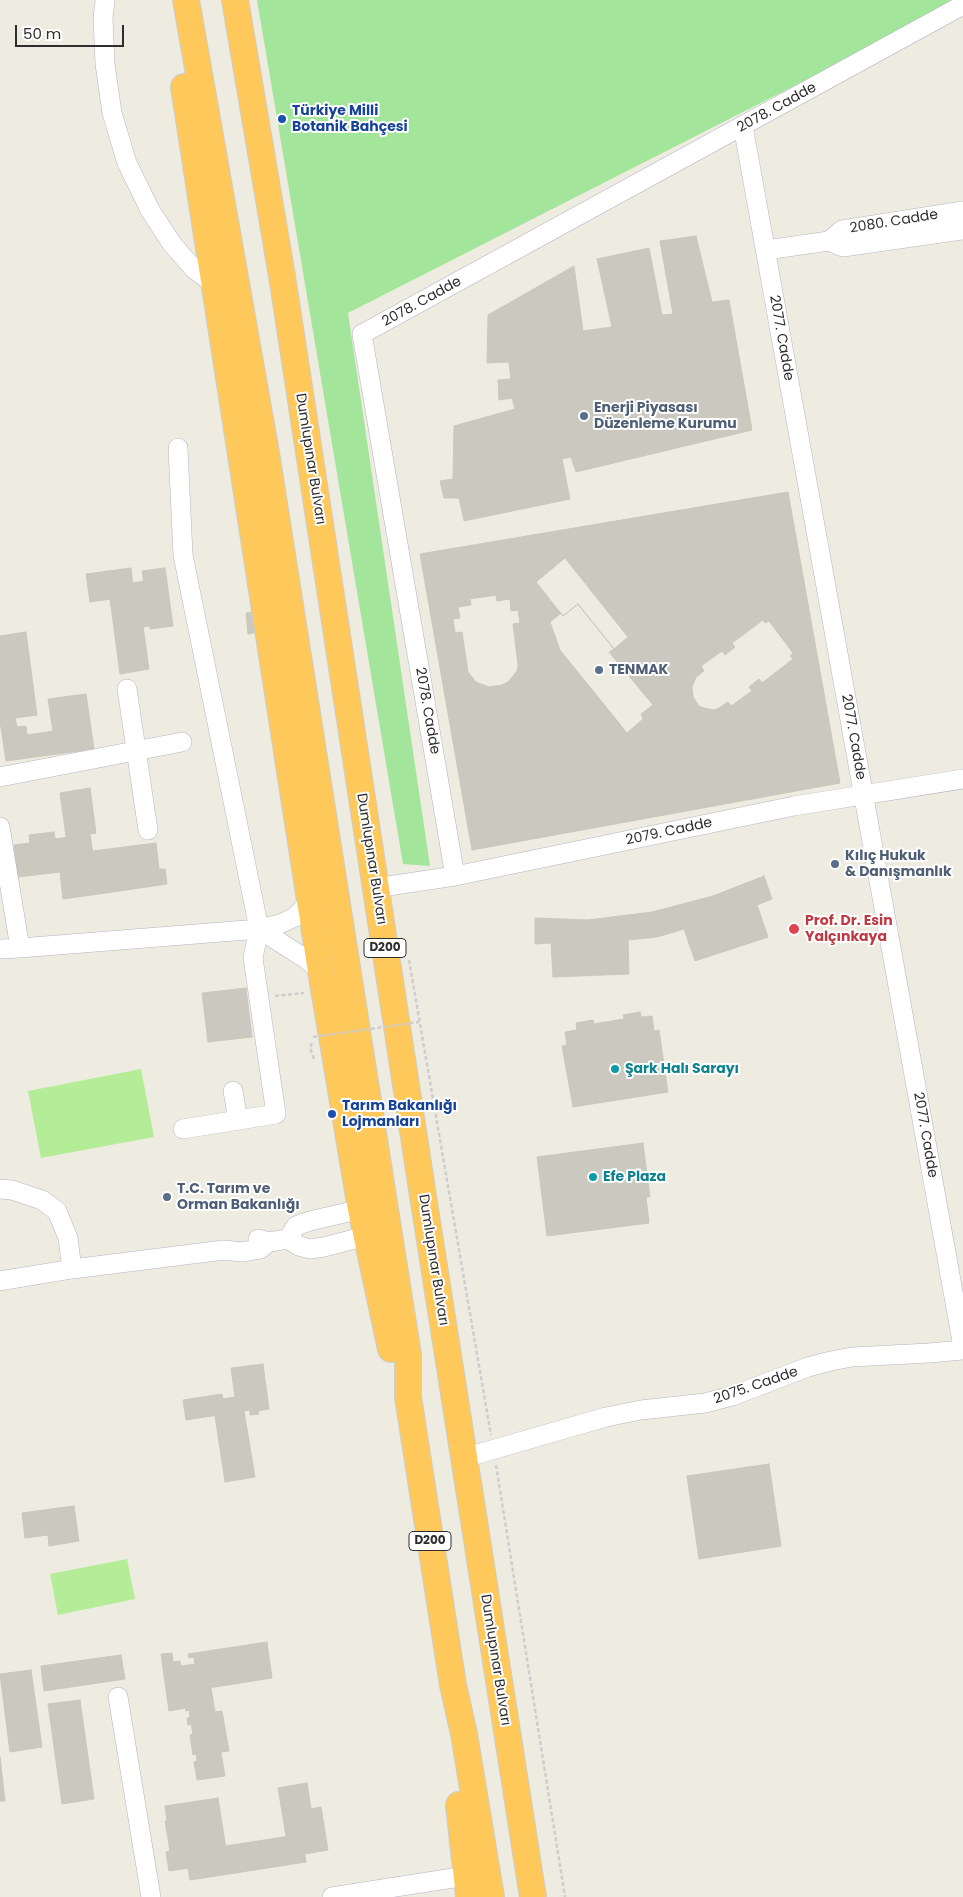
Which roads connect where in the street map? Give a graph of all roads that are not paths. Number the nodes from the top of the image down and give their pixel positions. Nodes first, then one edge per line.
1 (105, 0) edge
2 (170, 0) edge
3 (186, 0) edge
4 (235, 0) edge
5 (963, 5) edge
6 (743, 126) junction
7 (963, 211) edge
8 (963, 230) edge
9 (829, 241) junction
10 (766, 250) junction
11 (215, 285) junction
12 (178, 448) dead end
13 (127, 689) dead end
14 (182, 742) dead end
15 (137, 750) junction
16 (0, 777) edge
17 (963, 779) edge
18 (863, 794) junction
19 (0, 827) edge
20 (148, 830) dead end
21 (455, 876) junction
22 (375, 888) junction
23 (310, 901) junction
24 (259, 930) junction
25 (20, 948) junction
26 (0, 949) edge
27 (315, 982) junction
28 (233, 1090) dead end
29 (238, 1120) junction
30 (183, 1129) dead end
31 (0, 1189) edge
32 (361, 1209) junction
33 (366, 1236) junction
34 (288, 1239) junction
35 (72, 1269) junction
36 (0, 1281) edge
37 (963, 1348) edge
38 (408, 1398) junction
39 (464, 1458) junction
40 (453, 1685) junction
41 (118, 1697) dead end
42 (468, 1886) edge
43 (151, 1897) edge
44 (332, 1897) edge
45 (490, 1897) edge
46 (532, 1897) edge

1 - 11 street
2 - 11 highway
3 - 38 highway, D200
4 - 22 highway, Dumlupınar Bulvarı / D200
5 - 6 street, 2078. Cadde
6 - 10 street, 2077. Cadde
6 - 21 street, 2078. Cadde
7 - 9 street, 2080. Cadde
8 - 9 street, 2080. Cadde
9 - 10 street, 2080. Cadde
10 - 18 street, 2077. Cadde
11 - 23 highway
12 - 24 street
13 - 15 street
14 - 15 street
15 - 16 street
15 - 20 street
17 - 18 street, 2079. Cadde
18 - 21 street, 2079. Cadde
18 - 37 street, 2077. Cadde
19 - 25 street
21 - 22 street, 2079. Cadde
22 - 39 highway, Dumlupınar Bulvarı / D200
23 - 24 street
23 - 27 highway
24 - 25 street
24 - 27 street
24 - 29 street
25 - 26 street
27 - 32 highway
28 - 29 street
29 - 30 street
31 - 35 street
32 - 33 highway
32 - 34 street
33 - 34 street
33 - 38 highway
34 - 35 street
35 - 36 street
37 - 39 street, 2075. Cadde
38 - 40 highway, D200
39 - 46 highway, Dumlupınar Bulvarı / D200
40 - 42 highway
40 - 45 highway, D200
41 - 43 street
42 - 44 street

